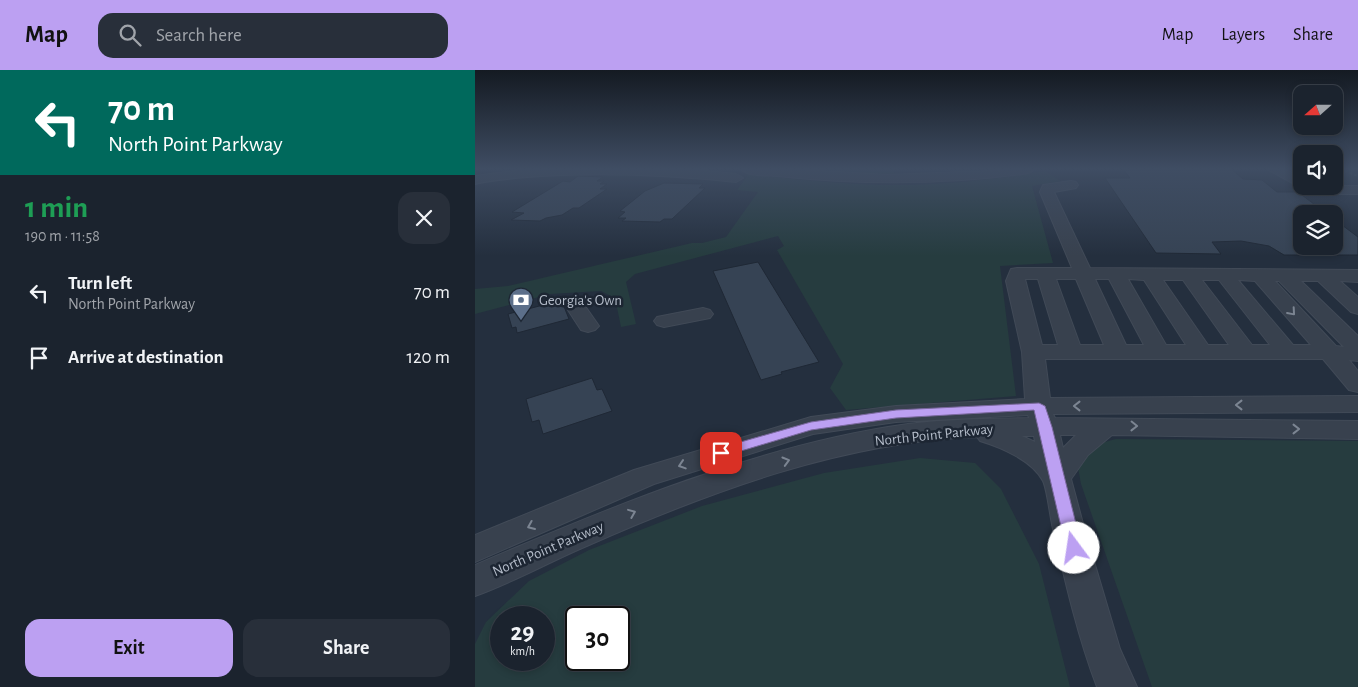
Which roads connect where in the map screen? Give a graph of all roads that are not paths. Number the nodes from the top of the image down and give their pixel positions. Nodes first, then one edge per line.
1 (1050, 198) edge
2 (1045, 272) junction
3 (1083, 273) junction
4 (1115, 273) junction
5 (1150, 274) junction
6 (1187, 274) junction
7 (1224, 275) junction
8 (1260, 275) junction
9 (1285, 276) junction
10 (1323, 276) junction
11 (1358, 276) edge
12 (1358, 308) edge
13 (703, 314) dead end
14 (664, 321) dead end
15 (1358, 348) edge
16 (1033, 352) junction
17 (1071, 352) junction
18 (1287, 352) junction
19 (1328, 352) junction
20 (1118, 353) junction
21 (1159, 353) junction
22 (1201, 353) junction
23 (1246, 353) junction
24 (1358, 354) edge
25 (1358, 385) edge
26 (1358, 404) edge
27 (1042, 417) junction
28 (1107, 426) junction
29 (962, 429) junction
30 (1358, 430) edge
31 (1057, 478) junction
32 (475, 549) edge
33 (475, 581) edge
34 (1117, 687) edge

1 - 3 street
2 - 3 street
2 - 16 street
2 - 17 street
3 - 4 street
3 - 20 street
4 - 5 street
4 - 21 lane
5 - 6 street
5 - 22 street
6 - 7 street
6 - 23 street
7 - 8 street
7 - 18 street
8 - 9 street
8 -> 19 street
9 - 10 street
9 - 15 street
10 - 11 street
10 - 12 street
13 - 14 street
16 - 17 street
16 - 27 street
17 - 20 street
18 - 19 street
18 - 23 street
19 - 24 street
19 - 25 street
20 - 21 street
21 - 22 street
22 - 23 street
26 -> 27 street, North Point Parkway
27 - 28 street, North Point Parkway
27 - 29 street, North Point Parkway
27 - 31 street
27 -> 32 street, North Point Parkway
28 -> 30 street, North Point Parkway
28 - 31 street
29 - 31 street
33 -> 29 street, North Point Parkway
31 - 34 street

